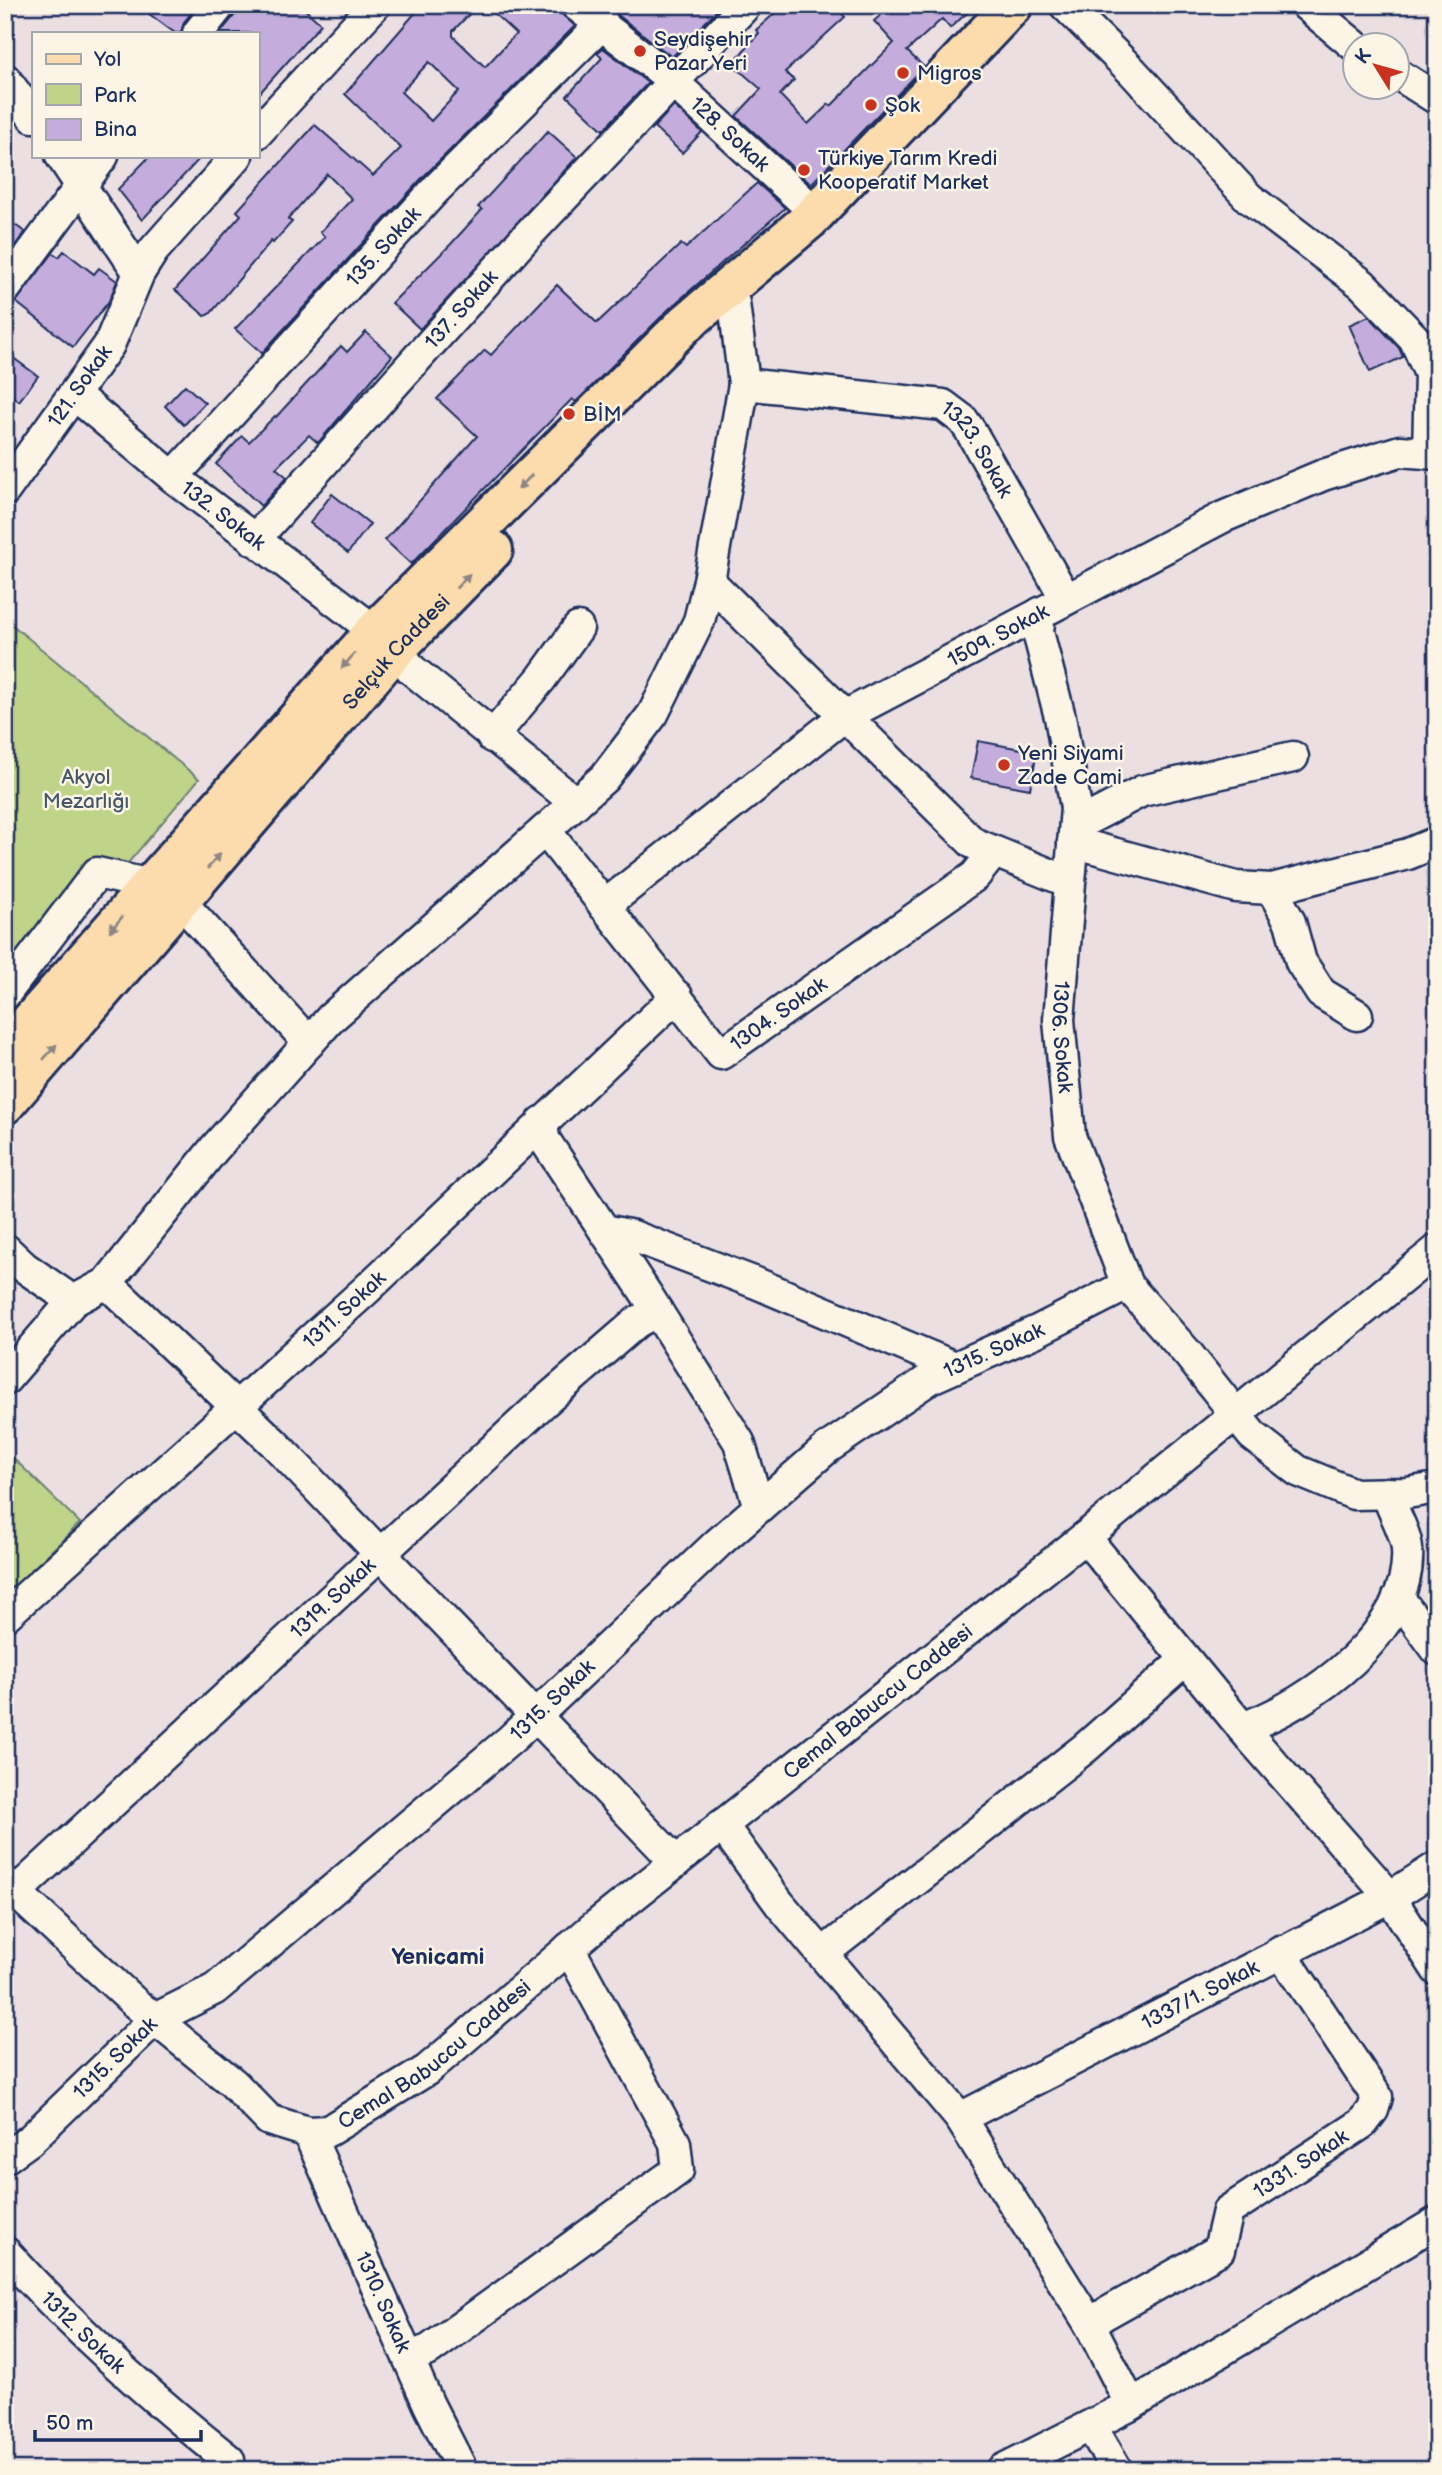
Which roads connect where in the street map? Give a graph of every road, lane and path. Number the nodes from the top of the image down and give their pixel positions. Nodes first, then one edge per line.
1 (220, 5) edge
2 (375, 5) edge
3 (576, 5) edge
4 (746, 5) edge
5 (1013, 5) edge
6 (1065, 5) edge
7 (1306, 5) edge
8 (603, 23) junction
9 (199, 32) edge
10 (1340, 33) edge
11 (5, 79) edge
12 (1410, 82) edge
13 (674, 83) junction
14 (1437, 99) edge
15 (32, 116) edge
16 (259, 131) edge
17 (62, 158) edge
18 (101, 158) edge
19 (235, 158) edge
20 (80, 184) junction
21 (812, 217) junction
22 (139, 273) junction
23 (5, 289) edge
24 (734, 303) junction
25 (744, 384) junction
26 (1433, 385) edge
27 (75, 395) junction
28 (1432, 453) edge
29 (173, 477) junction
30 (5, 490) edge
31 (254, 540) junction
32 (709, 581) junction
33 (1066, 599) junction
34 (1040, 613) junction
35 (578, 628) dead end
36 (386, 640) junction
37 (843, 717) junction
38 (492, 737) junction
39 (1293, 757) dead end
40 (576, 803) junction
41 (545, 830) junction
42 (1074, 834) junction
43 (1437, 842) edge
44 (994, 852) junction
45 (1069, 881) junction
46 (1272, 889) junction
47 (165, 893) junction
48 (604, 906) junction
49 (5, 995) edge
50 (677, 996) junction
51 (1357, 1015) dead end
52 (309, 1043) junction
53 (5, 1050) edge
54 (5, 1104) edge
55 (542, 1122) junction
56 (604, 1230) junction
57 (5, 1249) edge
58 (1437, 1250) edge
59 (107, 1283) junction
60 (1127, 1285) junction
61 (73, 1301) junction
62 (657, 1311) junction
63 (955, 1367) junction
64 (5, 1380) edge
65 (235, 1406) junction
66 (1236, 1415) junction
67 (1437, 1488) edge
68 (1387, 1493) junction
69 (759, 1507) junction
70 (1085, 1537) junction
71 (380, 1555) junction
72 (1398, 1597) junction
73 (5, 1616) edge
74 (1437, 1650) edge
75 (1185, 1660) junction
76 (537, 1714) junction
77 (1242, 1728) junction
78 (722, 1825) junction
79 (676, 1861) junction
80 (1437, 1867) edge
81 (11, 1887) edge
82 (1390, 1897) junction
83 (569, 1948) junction
84 (1280, 1951) junction
85 (822, 1954) junction
86 (1437, 1970) edge
87 (155, 2019) junction
88 (960, 2118) junction
89 (308, 2132) junction
90 (5, 2158) edge
91 (1437, 2222) edge
92 (5, 2252) edge
93 (1089, 2323) junction
94 (409, 2357) junction
95 (1131, 2405) junction
96 (1091, 2426) junction
97 (229, 2460) dead end
98 (463, 2470) edge
99 (1002, 2470) edge
100 (1117, 2470) edge

1 - 9 street
2 - 16 street
3 - 8 street, 128. Sokak
4 - 13 street, 137. Sokak
5 - 21 main road
6 - 26 street
7 - 10 street
8 - 13 street, 128. Sokak
8 - 29 street, 135. Sokak
11 - 15 street
12 - 14 street
13 - 21 street, 128. Sokak
13 - 31 street, 137. Sokak
17 - 20 street
18 - 20 street
19 - 22 street, 121. Sokak
20 - 22 street
20 - 23 street
21 - 24 main road, Selçuk Caddesi
21 -> 36 main road
22 - 27 street, 121. Sokak
24 - 25 street
36 -> 24 main road, Selçuk Caddesi
25 - 32 street
25 - 33 street, 1323. Sokak
26 - 28 street
27 - 29 street, 132. Sokak
27 - 30 street, 121. Sokak
28 - 33 street, 1509. Sokak
29 - 31 street, 132. Sokak
31 - 36 street, 132. Sokak
32 - 37 street
32 - 40 street
33 - 34 street, 1509. Sokak
34 - 37 street, 1509. Sokak
34 - 42 street, 1306. Sokak
35 - 38 street
36 - 38 street, 132. Sokak
36 - 47 main road
37 - 44 street
37 - 48 street, 1509. Sokak
38 - 40 street, 132. Sokak
39 - 42 street
40 - 41 street
41 - 48 street, 1304. Sokak
41 - 52 street
42 - 45 street, 1306. Sokak
42 - 46 street
43 - 46 street
44 - 45 street
44 - 50 street, 1304. Sokak
45 - 60 street, 1306. Sokak
46 - 51 street
47 - 49 street
47 - 52 street
47 -> 53 main road
54 -> 47 main road
48 - 50 street, 1304. Sokak
50 - 55 street, 1311. Sokak
52 - 59 street
55 - 56 street
55 - 65 street, 1311. Sokak
56 - 62 street
56 - 63 street
57 - 61 street
58 - 66 street, Cemal Babuccu Caddesi
59 - 61 street
59 - 65 street
60 - 63 street, 1315. Sokak
60 - 66 street, 1306. Sokak
61 - 64 street
62 - 69 street
62 - 71 street, 1319. Sokak
63 - 69 street, 1315. Sokak
65 - 71 street
65 - 73 street, 1311. Sokak
66 - 68 street, 1306. Sokak
66 - 70 street, Cemal Babuccu Caddesi
67 - 68 street, 1306. Sokak
68 - 72 street
69 - 76 street, 1315. Sokak
70 - 75 street
70 - 78 street, Cemal Babuccu Caddesi
71 - 76 street
71 - 81 street, 1319. Sokak
72 - 74 street
72 - 77 street
75 - 77 street
75 - 85 street
76 - 79 street
76 - 87 street, 1315. Sokak
77 - 82 street
78 - 79 street, Cemal Babuccu Caddesi
78 - 85 street
79 - 83 street, Cemal Babuccu Caddesi
80 - 82 street, 1337/1. Sokak
81 - 87 street
82 - 84 street, 1337/1. Sokak
82 - 86 street
83 - 89 street, Cemal Babuccu Caddesi
83 - 94 street
84 - 88 street, 1337/1. Sokak
84 - 93 street, 1331. Sokak
85 - 88 street
87 - 89 street
87 - 90 street, 1315. Sokak
88 - 93 street
89 - 94 street, 1310. Sokak
91 - 95 street
92 - 97 street, 1312. Sokak
93 - 95 street
94 - 98 street, 1310. Sokak
95 - 96 street
96 - 99 street
96 - 100 street

